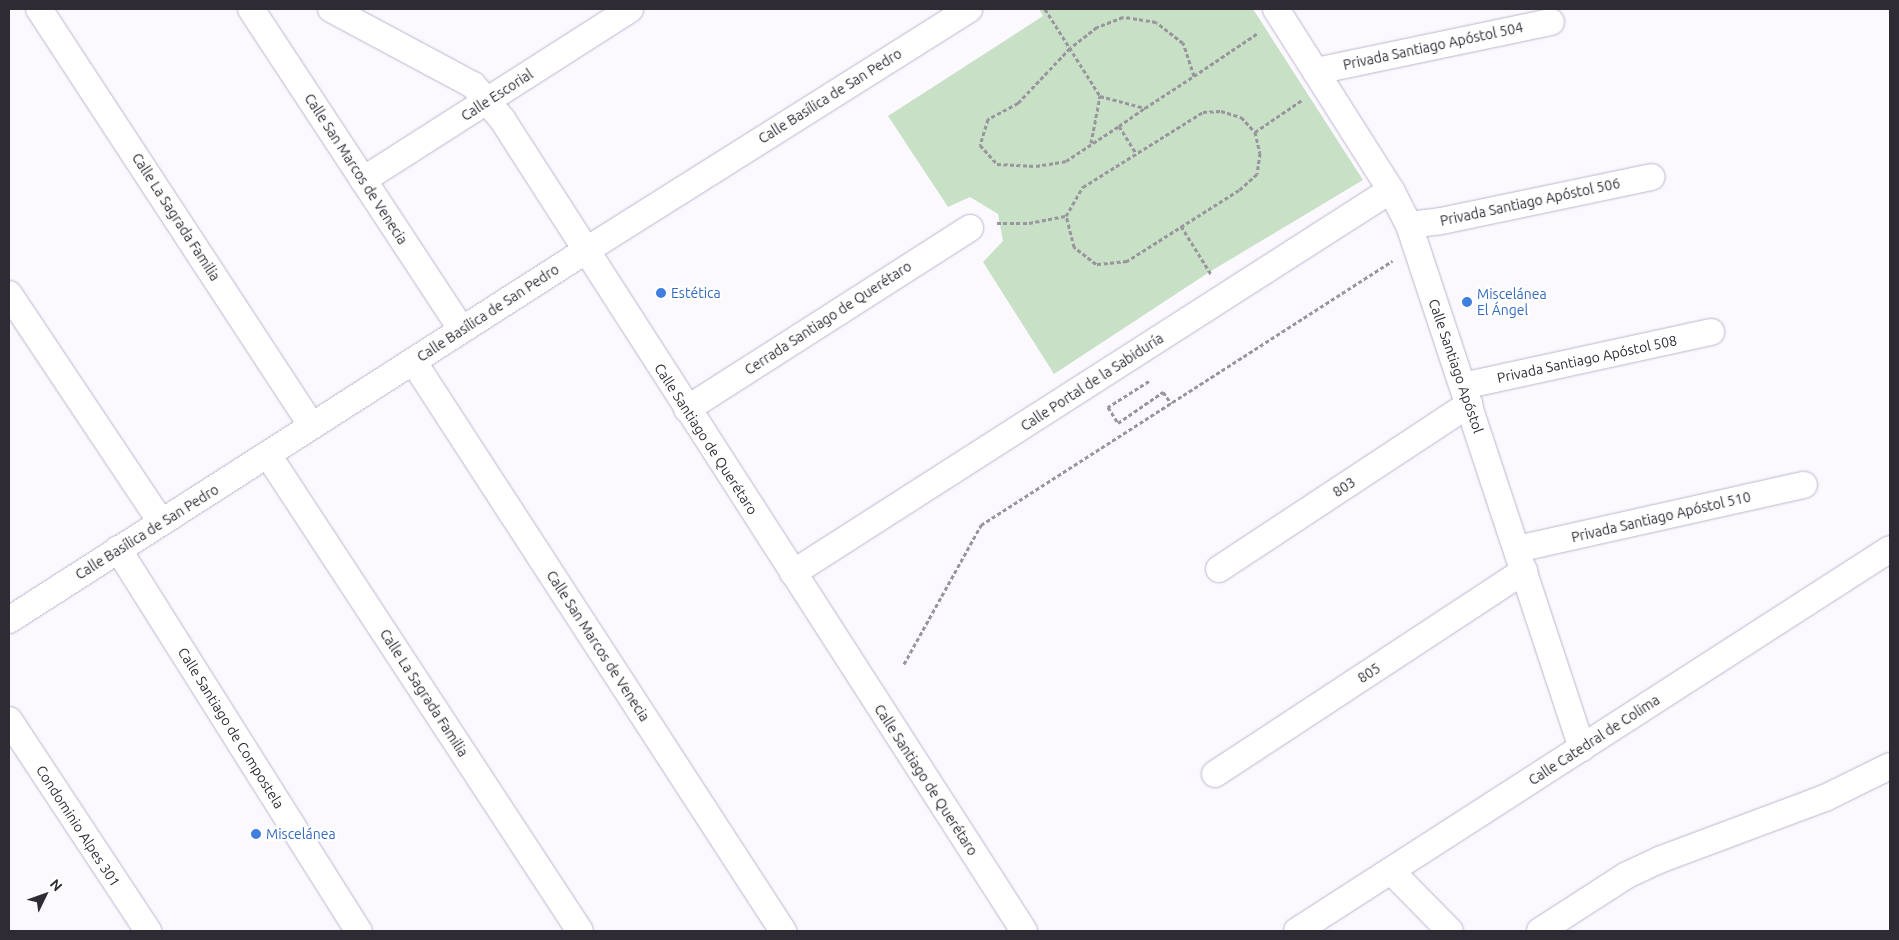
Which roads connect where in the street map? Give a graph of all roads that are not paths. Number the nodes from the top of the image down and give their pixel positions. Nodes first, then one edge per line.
1 (39, 9) edge
2 (251, 9) edge
3 (331, 9) edge
4 (630, 9) edge
5 (969, 9) edge
6 (1279, 13) edge
7 (1551, 22) dead end
8 (1320, 78) junction
9 (488, 100) junction
10 (1651, 177) dead end
11 (363, 180) junction
12 (1391, 190) junction
13 (970, 228) road end
14 (1412, 236) junction
15 (585, 251) junction
16 (9, 294) edge
17 (462, 330) junction
18 (1711, 332) dead end
19 (413, 361) junction
20 (1466, 395) junction
21 (686, 409) junction
22 (312, 426) junction
23 (268, 455) junction
24 (1804, 485) dead end
25 (161, 522) junction
26 (118, 549) junction
27 (1890, 549) edge
28 (1521, 560) junction
29 (1219, 569) dead end
30 (793, 573) junction
31 (9, 620) edge
32 (9, 720) edge
33 (1582, 748) junction
34 (1890, 766) edge
35 (1215, 774) dead end
36 (1391, 871) junction
37 (148, 931) edge
38 (359, 931) edge
39 (580, 931) edge
40 (783, 931) edge
41 (1024, 931) edge
42 (1297, 931) edge
43 (1450, 931) edge
44 (1540, 931) edge

1 - 22 street, Calle La Sagrada Familia
2 - 11 street, Calle San Marcos de Venecia
3 - 9 street, Calle Santiago de Querétaro
4 - 9 street, Calle Escorial
5 - 15 street, Calle Basílica de San Pedro
6 - 8 street, Calle Santiago Apóstol
7 - 8 street, Privada Santiago Apóstol 504
8 - 12 street, Calle Santiago Apóstol
9 - 11 street, Calle Escorial
9 - 15 street, Calle Santiago de Querétaro
10 - 14 street, Privada Santiago Apóstol 506
11 - 17 street, Calle San Marcos de Venecia
12 - 14 street, Calle Santiago Apóstol
12 - 30 street, Calle Portal de la Sabiduría
13 - 21 street, Cerrada Santiago de Querétaro
14 - 20 street, Calle Santiago Apóstol
15 - 17 street, Calle Basílica de San Pedro
15 - 21 street, Calle Santiago de Querétaro
16 - 25 street
17 - 19 street, Calle Basílica de San Pedro
18 - 20 street, Privada Santiago Apóstol 508
19 - 22 street, Calle Basílica de San Pedro
19 - 40 street, Calle San Marcos de Venecia
20 - 28 street, Calle Santiago Apóstol
20 - 29 street, 803
21 - 30 street, Calle Santiago de Querétaro
22 - 23 street, Calle Basílica de San Pedro
23 - 25 street, Calle Basílica de San Pedro
23 - 39 street, Calle La Sagrada Familia
24 - 28 street, Privada Santiago Apóstol 510
25 - 26 street, Calle Basílica de San Pedro
26 - 31 street, Calle Basílica de San Pedro
26 - 38 street, Calle Santiago de Compostela
27 - 33 street, Calle Catedral de Colima
28 - 33 street, Calle Santiago Apóstol
28 - 35 street, 805
30 - 41 street, Calle Santiago de Querétaro
32 - 37 street, Condominio Alpes 301
33 - 36 street, Calle Catedral de Colima
34 - 44 street
36 - 42 street, Calle Catedral de Colima
36 - 43 street

